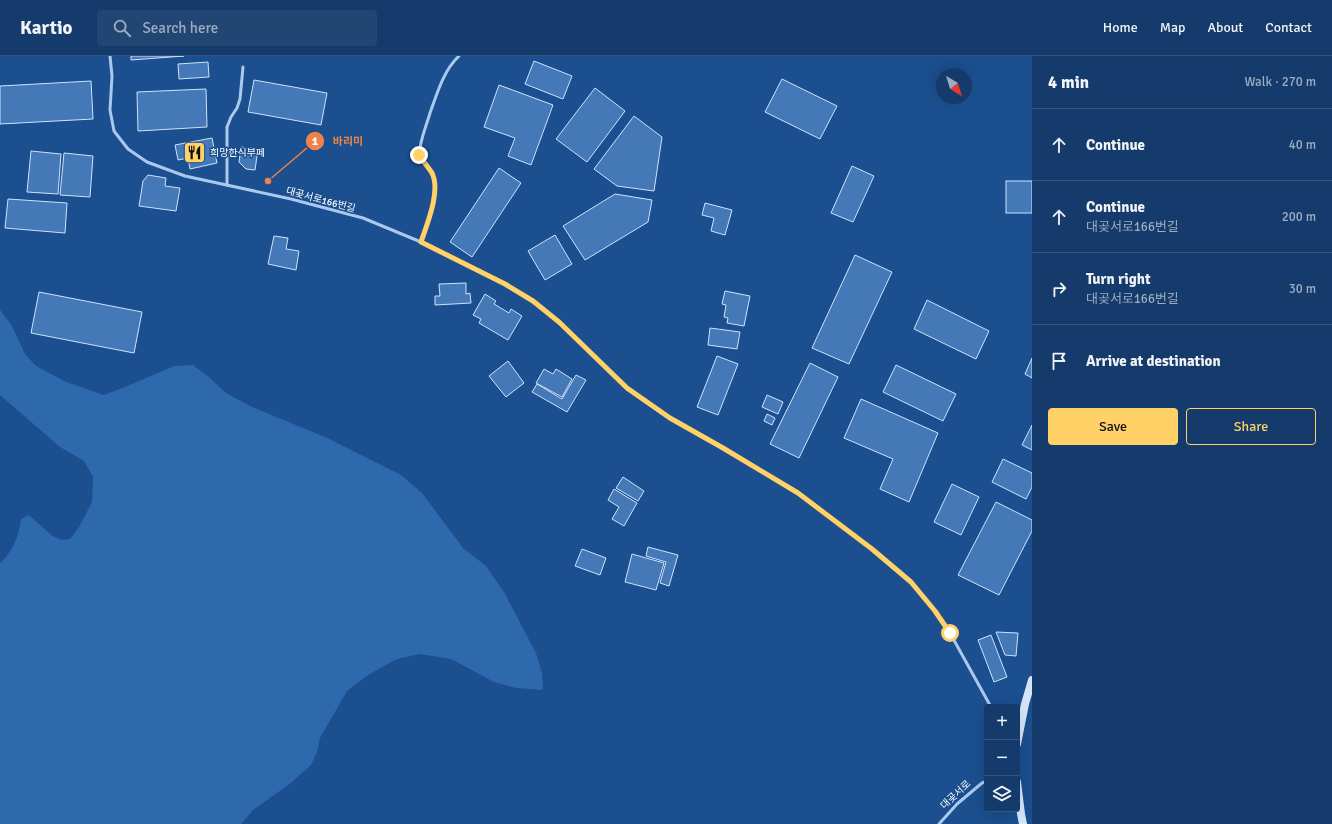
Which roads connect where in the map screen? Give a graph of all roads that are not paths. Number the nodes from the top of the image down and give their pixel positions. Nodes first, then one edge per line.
1 (110, 56) edge
2 (459, 56) edge
3 (243, 67) dead end
4 (226, 186) junction
5 (421, 242) junction
6 (1032, 680) edge
7 (989, 704) edge
8 (1018, 740) edge
9 (984, 782) edge
10 (1020, 806) edge
11 (939, 824) edge
12 (1023, 824) edge

1 - 4 lane, 대곶서로166번길
2 - 5 lane
3 - 4 lane
4 - 5 lane, 대곶서로166번길
5 - 7 lane, 대곶서로166번길
6 - 8 street
9 - 11 lane, 대곶서로
10 - 12 street

